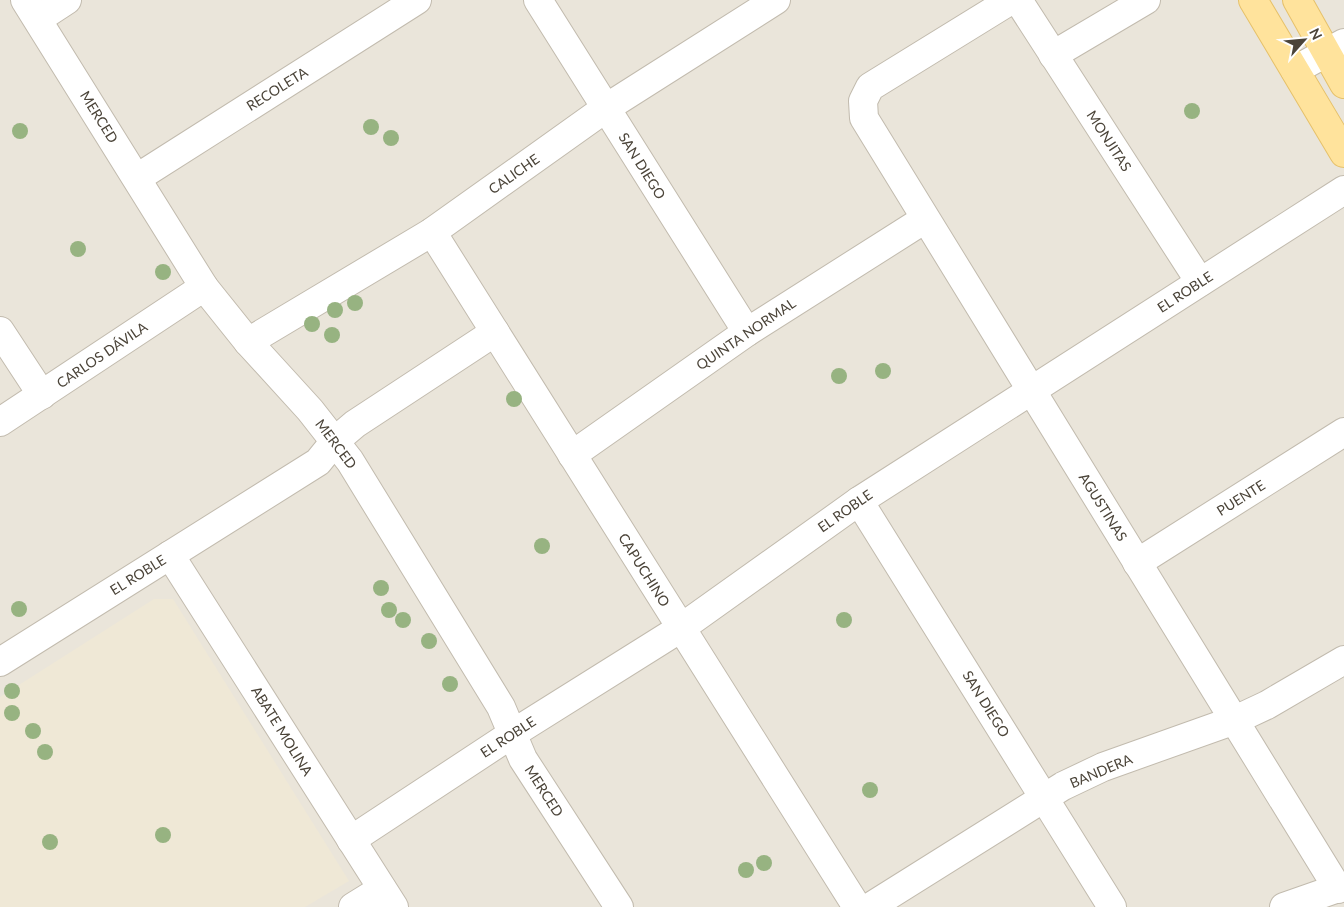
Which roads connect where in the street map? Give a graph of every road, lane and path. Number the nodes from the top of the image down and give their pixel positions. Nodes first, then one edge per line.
1 (67, 0) edge
2 (418, 0) edge
3 (538, 0) edge
4 (776, 0) edge
5 (1011, 0) edge
6 (1018, 0) edge
7 (1146, 0) edge
8 (1253, 0) edge
9 (1297, 0) edge
10 (31, 10) edge
11 (1335, 47) edge
12 (1053, 55) junction
13 (1295, 70) junction
14 (1344, 84) edge
15 (606, 108) junction
16 (1344, 153) edge
17 (137, 178) junction
18 (1344, 190) edge
19 (925, 219) junction
20 (432, 232) junction
21 (1200, 282) junction
22 (204, 287) junction
23 (0, 331) edge
24 (495, 332) junction
25 (747, 332) junction
26 (248, 342) junction
27 (1031, 391) junction
28 (42, 395) junction
29 (0, 422) edge
30 (1344, 432) edge
31 (335, 441) junction
32 (572, 455) junction
33 (859, 501) junction
34 (170, 555) junction
35 (1138, 563) junction
36 (681, 628) junction
37 (1344, 660) edge
38 (0, 662) edge
39 (1235, 720) junction
40 (512, 734) junction
41 (1044, 798) junction
42 (351, 840) junction
43 (1341, 887) edge
44 (388, 898) edge
45 (353, 907) edge
46 (619, 907) edge
47 (857, 907) edge
48 (870, 907) edge
49 (1112, 907) edge
50 (1284, 907) edge

1 - 10 street
2 - 17 street, RECOLETA
3 - 15 street, SAN DIEGO
4 - 15 street, CALICHE
5 - 19 street, AGUSTINAS
6 - 12 street, MONJITAS
7 - 12 street
8 - 13 main road
9 - 11 main road
10 - 17 street, MERCED
11 - 13 street
11 - 14 main road
12 - 21 street, MONJITAS
13 - 16 main road
15 - 20 street, CALICHE
15 - 25 street, SAN DIEGO
17 - 22 street, MERCED
18 - 21 street, EL ROBLE
19 - 25 street, QUINTA NORMAL
19 - 27 street, AGUSTINAS
20 - 24 street, CAPUCHINO
20 - 26 street, CALICHE
21 - 27 street, EL ROBLE
22 - 26 street, MERCED
22 - 28 street, CARLOS DÁVILA
23 - 28 street
24 - 31 street, EL ROBLE
24 - 32 street, CAPUCHINO
25 - 32 street, QUINTA NORMAL
26 - 31 street, MERCED
27 - 33 street, EL ROBLE
27 - 35 street, AGUSTINAS
28 - 29 street, CARLOS DÁVILA
30 - 35 street, PUENTE
31 - 34 street, EL ROBLE
31 - 40 street, MERCED
32 - 36 street, CAPUCHINO
33 - 36 street, EL ROBLE
33 - 41 street, SAN DIEGO
34 - 38 street, EL ROBLE
34 - 42 street, ABATE MOLINA
35 - 39 street, AGUSTINAS
36 - 40 street, EL ROBLE
36 - 47 street, CAPUCHINO
37 - 39 street, BANDERA
39 - 41 street, BANDERA
39 - 43 street, AGUSTINAS
40 - 42 street, EL ROBLE
40 - 46 street, MERCED
41 - 48 street, BANDERA
41 - 49 street, SAN DIEGO
42 - 44 street, ABATE MOLINA
43 - 50 street
44 - 45 street

